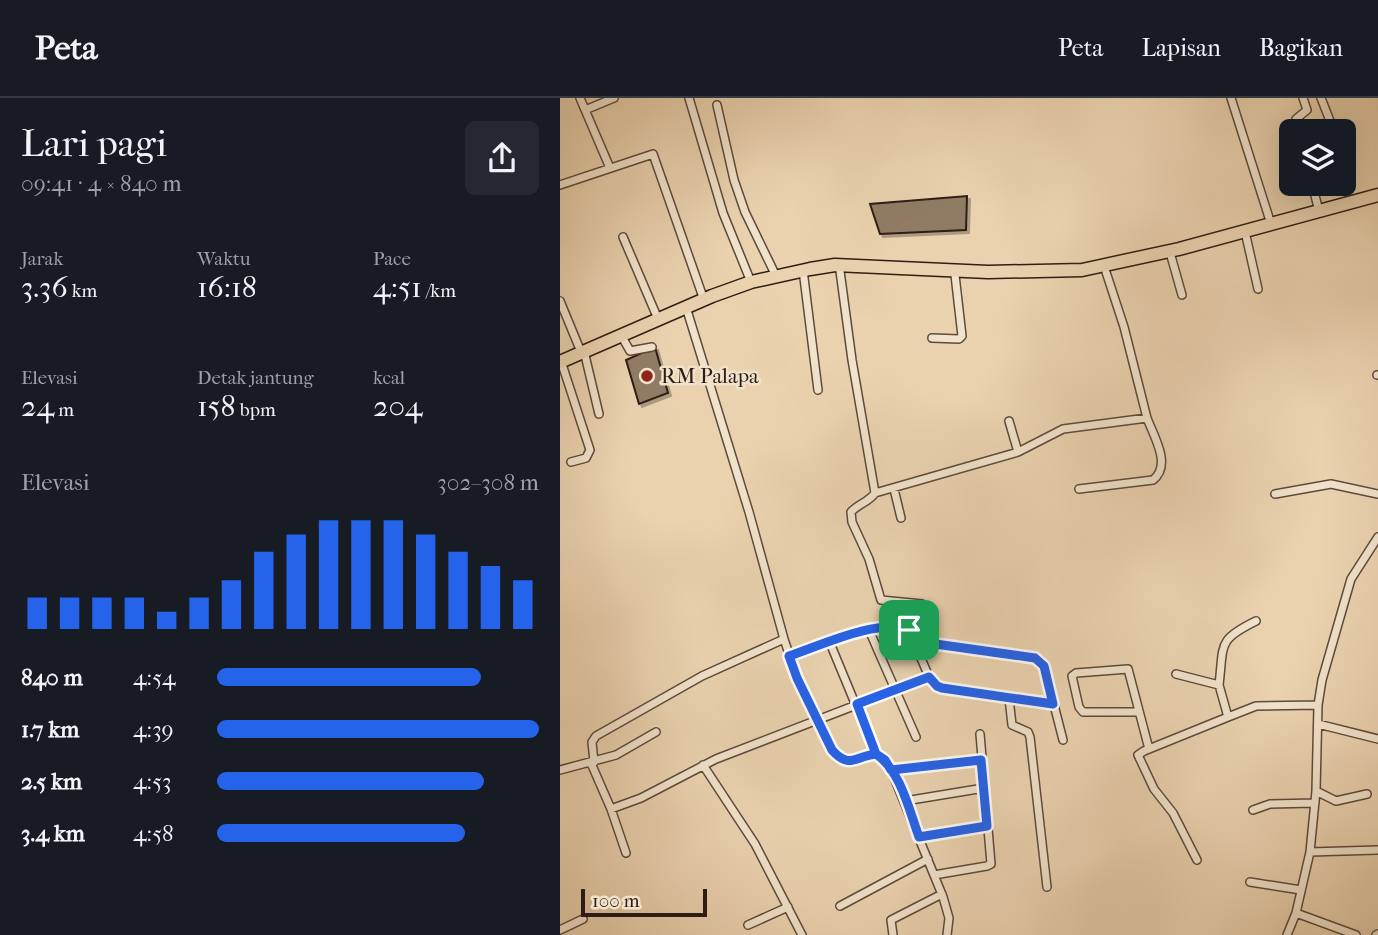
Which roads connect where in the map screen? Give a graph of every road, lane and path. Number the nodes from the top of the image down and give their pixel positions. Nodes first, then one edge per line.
1 (580, 98) edge
2 (614, 98) edge
3 (689, 98) edge
4 (1231, 98) edge
5 (1303, 98) edge
6 (1321, 98) edge
7 (717, 105) dead end
8 (585, 110) junction
9 (1296, 119) edge
10 (1329, 119) edge
11 (610, 168) junction
12 (560, 185) edge
13 (1315, 196) edge
14 (1378, 197) edge
15 (1319, 211) junction
16 (1271, 224) junction
17 (1246, 236) junction
18 (623, 237) dead end
19 (1171, 256) junction
20 (806, 270) junction
21 (840, 271) junction
22 (1106, 272) junction
23 (955, 275) junction
24 (776, 276) junction
25 (751, 282) junction
26 (1258, 289) dead end
27 (1182, 295) dead end
28 (704, 300) junction
29 (560, 301) edge
30 (686, 307) junction
31 (658, 319) junction
32 (621, 335) junction
33 (932, 338) dead end
34 (653, 347) dead end
35 (583, 352) junction
36 (561, 362) edge
37 (818, 390) dead end
38 (599, 414) dead end
39 (1147, 418) junction
40 (1009, 421) dead end
41 (1018, 452) junction
42 (571, 462) dead end
43 (894, 489) junction
44 (1079, 489) dead end
45 (875, 493) junction
46 (1275, 494) dead end
47 (1378, 494) edge
48 (901, 519) dead end
49 (1378, 537) edge
50 (922, 604) dead end
51 (1256, 621) dead end
52 (869, 630) junction
53 (783, 639) junction
54 (914, 641) junction
55 (830, 643) junction
56 (789, 656) junction
57 (1176, 674) dead end
58 (929, 677) junction
59 (1219, 685) junction
60 (894, 690) junction
61 (1009, 698) junction
62 (857, 704) junction
63 (1053, 704) junction
64 (1318, 705) junction
65 (1138, 712) junction
66 (1228, 717) junction
67 (816, 720) junction
68 (1318, 724) junction
69 (656, 732) dead end
70 (980, 734) dead end
71 (916, 737) dead end
72 (1378, 739) edge
73 (1063, 740) dead end
74 (1149, 749) junction
75 (876, 754) junction
76 (981, 760) junction
77 (593, 762) junction
78 (703, 765) junction
79 (560, 770) edge
80 (891, 770) junction
81 (984, 788) junction
82 (1316, 790) junction
83 (1367, 794) dead end
84 (905, 801) junction
85 (1315, 803) junction
86 (611, 809) junction
87 (1253, 810) dead end
88 (987, 826) junction
89 (919, 837) junction
90 (1378, 850) edge
91 (1310, 852) junction
92 (626, 853) dead end
93 (928, 859) junction
94 (1197, 860) dead end
95 (934, 875) junction
96 (1250, 881) dead end
97 (1047, 887) dead end
98 (1301, 890) junction
99 (942, 894) junction
100 (840, 906) dead end
101 (788, 907) junction
102 (1296, 913) junction
103 (583, 919) dead end
104 (748, 925) dead end
105 (560, 930) edge
106 (802, 935) edge
107 (894, 935) edge
108 (947, 935) edge
109 (1287, 935) edge
110 (1356, 935) edge

1 - 8 street
2 - 8 street
3 - 25 street
4 - 16 street
5 - 9 street
6 - 10 street
7 - 24 street
8 - 11 street
11 - 12 street
11 - 28 street
13 - 15 street
14 - 15 highway
14 - 17 highway
15 - 16 highway
16 - 20 highway
17 - 19 highway
17 - 26 street
18 - 31 street
19 - 22 highway
19 - 27 street
20 - 21 highway
20 - 24 highway
20 - 37 street
21 - 23 highway
21 - 45 street
22 - 23 highway
22 - 39 street
23 - 33 street
24 - 25 highway
25 - 28 highway
28 - 30 highway
29 - 35 street
30 - 31 highway
30 - 53 street
31 - 32 highway
32 - 34 street
32 - 35 highway
35 - 36 highway
35 - 38 street
36 - 42 street
39 - 41 street
39 - 44 street
40 - 41 street
41 - 43 street
43 - 45 street
43 - 48 street
45 - 50 street
46 - 47 street
49 - 64 street
51 - 59 street
52 - 54 street
52 - 55 street
52 - 60 street
53 - 56 street
53 - 77 street
54 - 58 street
54 - 63 street
55 - 56 street
55 - 62 street
56 - 67 street
57 - 59 street
58 - 60 street
58 - 61 street
59 - 66 street
60 - 62 street
60 - 71 street
61 - 63 street
61 - 97 street
62 - 67 street
62 - 75 street
63 - 73 street
64 - 66 street
64 - 68 street
65 - 65 street
65 - 74 street
66 - 74 street
67 - 75 street
67 - 78 street
68 - 72 street
68 - 82 street
69 - 77 street
70 - 76 street
74 - 94 street
75 - 80 street
76 - 80 street
76 - 81 street
77 - 79 street
77 - 86 street
78 - 86 street
78 - 101 street
80 - 84 street
81 - 84 street
81 - 88 street
82 - 83 street
82 - 85 street
84 - 89 street
85 - 87 street
85 - 91 street
86 - 92 street
88 - 89 street
88 - 95 street
89 - 93 street
90 - 91 street
91 - 98 street
93 - 95 street
93 - 100 street
95 - 99 street
96 - 98 street
98 - 102 street
99 - 107 street
99 - 108 street
101 - 104 street
101 - 106 street
102 - 109 street
102 - 110 street
103 - 105 street

